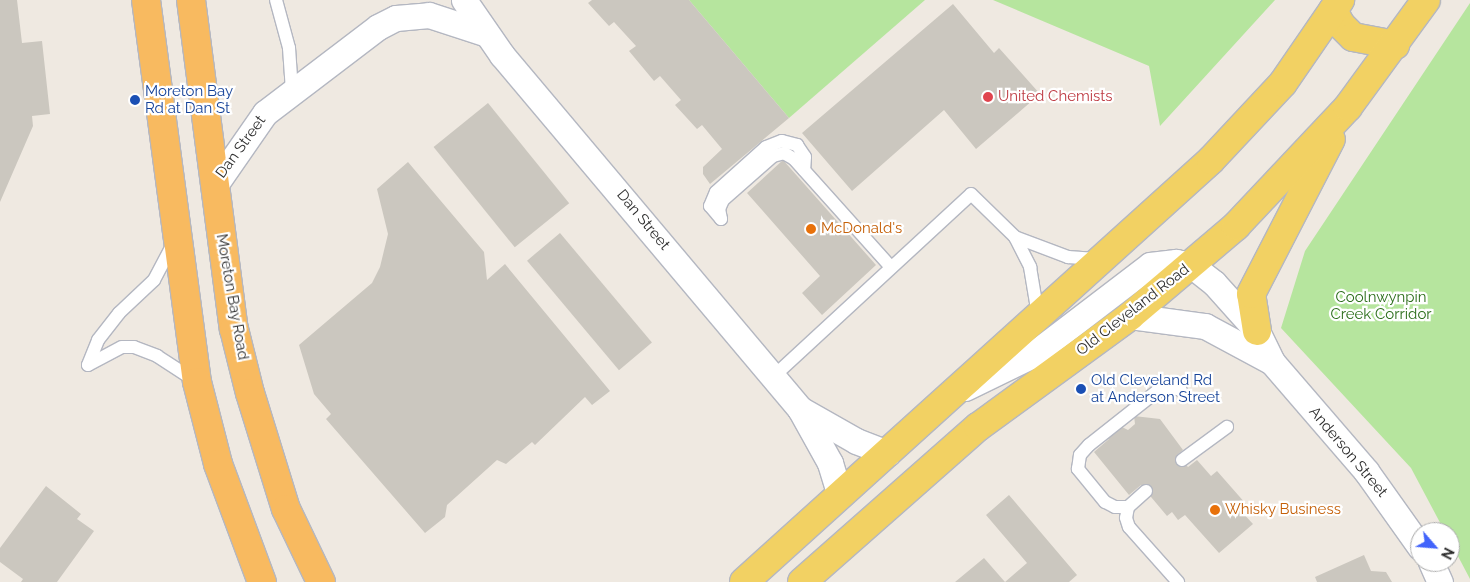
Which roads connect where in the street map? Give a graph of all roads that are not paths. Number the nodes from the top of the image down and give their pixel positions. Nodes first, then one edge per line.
1 (146, 0) edge
2 (191, 0) edge
3 (276, 0) edge
4 (464, 0) edge
5 (1426, 0) edge
6 (1337, 5) edge
7 (484, 33) junction
8 (1395, 45) junction
9 (292, 92) junction
10 (1348, 107) junction
11 (215, 185) junction
12 (721, 219) dead end
13 (177, 236) junction
14 (1016, 237) junction
15 (1105, 258) junction
16 (1192, 266) junction
17 (891, 267) junction
18 (1130, 316) junction
19 (1038, 319) junction
20 (1257, 331) junction
21 (1272, 362) junction
22 (774, 376) junction
23 (197, 382) junction
24 (1181, 390) dead end
25 (954, 394) junction
26 (800, 409) junction
27 (1227, 427) dead end
28 (888, 453) junction
29 (1182, 460) dead end
30 (1146, 491) dead end
31 (840, 496) junction
32 (1128, 507) junction
33 (1410, 533) edge
34 (262, 582) edge
35 (321, 582) edge
36 (744, 582) edge
37 (802, 582) edge
38 (1178, 582) edge

1 - 13 highway
2 - 11 highway, Moreton Bay Road
3 - 9 lane
4 - 7 street, Dan Street
5 - 8 main road, Old Cleveland Road
6 - 8 main road
6 - 15 main road
7 - 9 street, Dan Street
7 - 22 street, Dan Street
8 - 10 main road, Old Cleveland Road
9 - 11 street, Dan Street
10 - 16 main road, Old Cleveland Road
10 - 20 main road
11 - 35 highway, Moreton Bay Road
12 - 17 lane
13 - 23 highway
13 - 23 lane
14 - 15 lane
14 - 17 lane
14 - 19 lane
15 - 19 main road
16 - 18 main road, Old Cleveland Road
16 - 20 street
16 - 25 street
17 - 22 lane
18 - 21 street
18 - 37 main road, Old Cleveland Road
19 - 25 main road
20 - 21 street
21 - 33 street, Anderson Street
22 - 26 street, Dan Street
23 - 34 highway
24 - 32 lane
25 - 28 main road
26 - 28 street, Dan Street
26 - 31 street, Dan Street
27 - 29 lane
28 - 31 main road
30 - 32 lane
31 - 36 main road
32 - 38 lane

